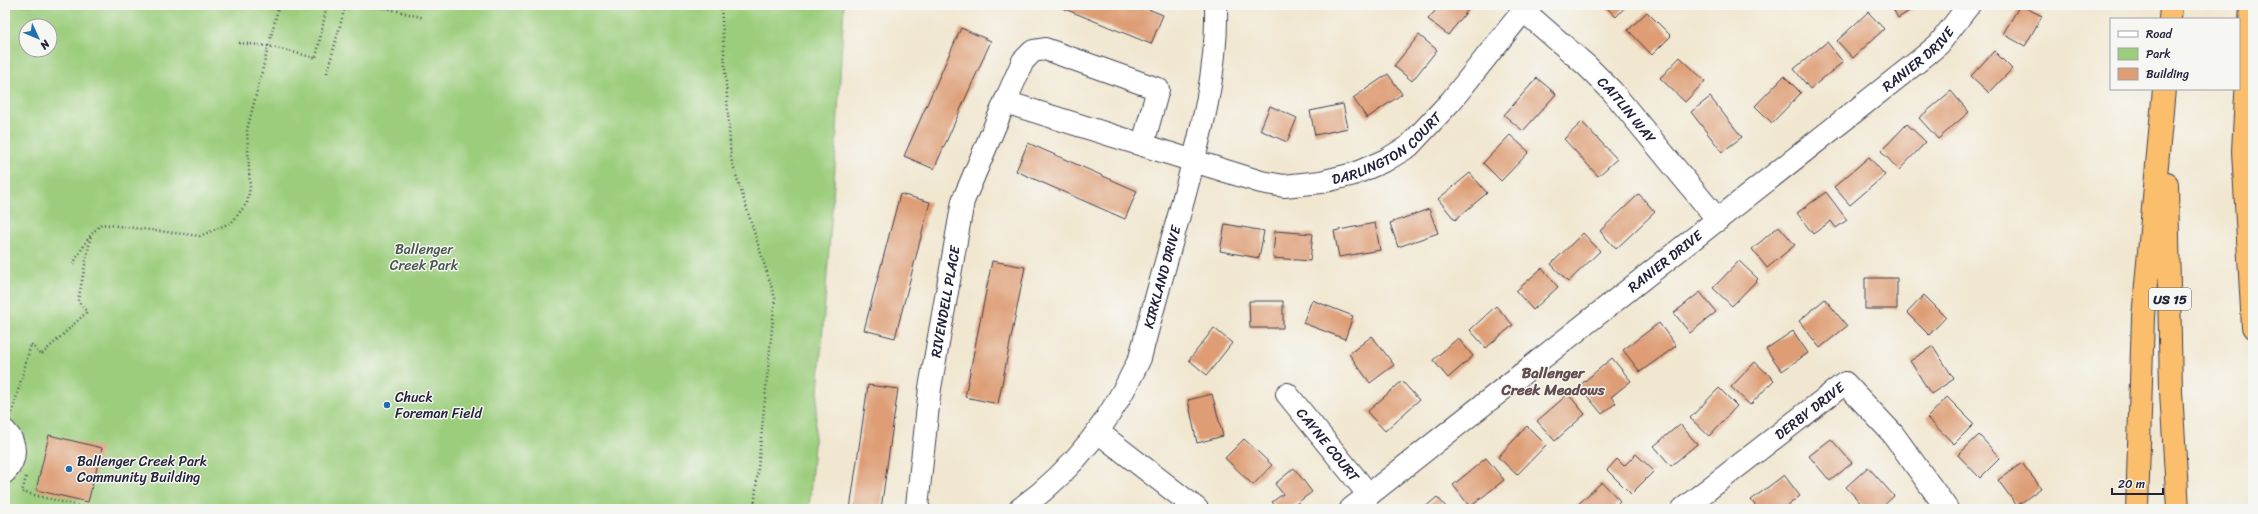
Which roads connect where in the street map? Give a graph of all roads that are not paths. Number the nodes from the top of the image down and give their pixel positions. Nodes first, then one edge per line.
1 (1216, 5) edge
2 (1969, 5) edge
3 (2171, 5) edge
4 (2251, 5) edge
5 (1526, 8) edge
6 (2170, 18) edge
7 (2165, 90) edge
8 (2165, 90) edge
9 (1005, 102) junction
10 (1143, 144) junction
11 (2243, 151) junction
12 (1194, 162) junction
13 (1718, 220) junction
14 (2253, 228) edge
15 (2253, 327) edge
16 (1287, 394) dead end
17 (8, 426) edge
18 (1098, 432) junction
19 (5, 472) edge
20 (1369, 495) junction
21 (919, 509) edge
22 (1020, 509) edge
23 (1197, 509) edge
24 (1351, 509) edge
25 (1683, 509) edge
26 (1947, 509) edge
27 (2137, 509) edge
28 (2178, 509) edge

1 - 12 street, KIRKLAND DRIVE
2 - 13 street, RANIER DRIVE
3 - 6 highway
4 - 11 highway
5 - 12 street, DARLINGTON COURT
5 - 13 street, CAITLIN WAY
7 - 27 highway
8 - 28 highway, US 15
9 - 10 street
9 - 10 street, RIVENDELL PLACE
9 - 21 street, RIVENDELL PLACE
10 - 12 street
11 - 14 highway
11 - 15 highway
12 - 18 street, KIRKLAND DRIVE
13 - 20 street, RANIER DRIVE
16 - 20 street, CAYNE COURT
17 - 19 street
18 - 22 street, KIRKLAND DRIVE
18 - 23 street
20 - 24 street, RANIER DRIVE
25 - 26 street, DERBY DRIVE

